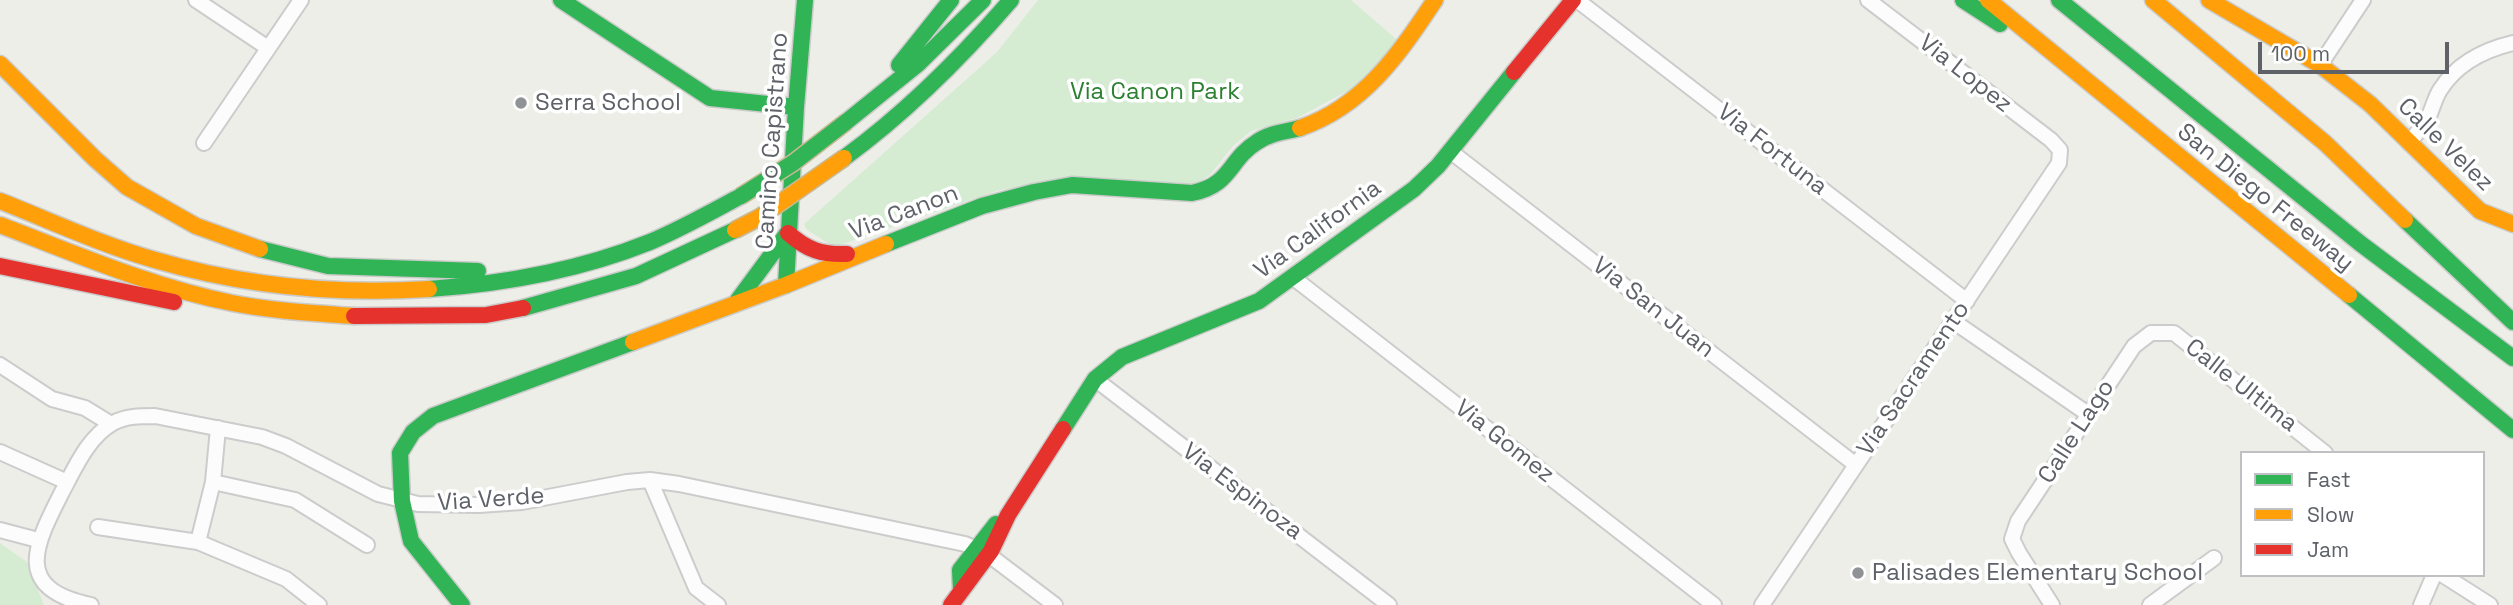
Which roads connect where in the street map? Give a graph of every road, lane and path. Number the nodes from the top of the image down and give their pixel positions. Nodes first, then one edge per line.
1 (196, 0) edge
2 (301, 0) edge
3 (561, 0) edge
4 (806, 0) edge
5 (951, 0) edge
6 (983, 0) edge
7 (1011, 0) edge
8 (1435, 0) edge
9 (1575, 0) edge
10 (1868, 0) edge
11 (1964, 0) edge
12 (1988, 0) edge
13 (2059, 0) edge
14 (2153, 0) edge
15 (2161, 0) edge
16 (2208, 0) edge
17 (2363, 0) edge
18 (2176, 19) junction
19 (2513, 43) edge
20 (268, 48) junction
21 (0, 64) edge
22 (2320, 65) junction
23 (2085, 80) junction
24 (796, 107) junction
25 (846, 122) junction
26 (2410, 143) junction
27 (204, 144) dead end
28 (2060, 150) joint
29 (1450, 151) junction
30 (0, 201) edge
31 (2513, 224) edge
32 (0, 225) edge
33 (788, 232) junction
34 (859, 254) junction
35 (0, 267) edge
36 (542, 274) junction
37 (1295, 279) junction
38 (786, 285) junction
39 (1967, 301) junction
40 (735, 304) junction
41 (486, 315) junction
42 (1953, 321) junction
43 (2513, 322) edge
44 (2151, 333) joint
45 (2513, 359) edge
46 (0, 365) edge
47 (1095, 379) junction
48 (2088, 414) junction
49 (111, 424) junction
50 (218, 428) junction
51 (2513, 430) edge
52 (2322, 451) edge
53 (0, 452) edge
54 (1856, 465) junction
55 (650, 480) junction
56 (67, 482) junction
57 (213, 482) junction
58 (402, 501) junction
59 (98, 527) dead end
60 (0, 530) edge
61 (38, 540) junction
62 (198, 542) junction
63 (367, 545) dead end
64 (982, 552) junction
65 (2214, 558) dead end
66 (2433, 577) edge
67 (2446, 577) edge
68 (73, 603) edge
69 (91, 605) edge
70 (319, 605) edge
71 (462, 605) edge
72 (718, 605) edge
73 (951, 605) edge
74 (1055, 605) edge
75 (1389, 605) edge
76 (1714, 605) edge
77 (1762, 605) edge
78 (2052, 605) edge
79 (2150, 605) edge
80 (2421, 605) edge
81 (2490, 605) edge

1 - 20 street
2 - 20 street
3 - 24 main road
4 - 24 main road, Camino Capistrano
5 - 25 main road
6 - 25 main road
7 - 41 main road, bridge
8 - 34 main road, Via Canon
9 - 29 main road, Via California
9 - 39 street, Via Fortuna
10 - 28 street, Via Lopez
11 - 23 main road
12 - 23 main road, San Diego Freeway
13 - 45 main road, San Diego Freeway
14 - 18 main road
15 - 18 main road
16 - 22 main road, Calle Velez
17 - 22 street
18 - 43 main road
19 - 26 street
20 - 27 street
21 - 36 main road
22 - 26 main road, Calle Velez
23 - 51 main road, San Diego Freeway
24 - 33 main road, Camino Capistrano
25 - 36 main road, bridge
26 - 31 main road, Calle Velez
28 - 39 street, Via Sacramento
29 - 37 main road, Via California
29 - 54 street, Via San Juan
30 - 36 main road
32 - 41 main road
33 - 34 main road
33 - 38 main road, Camino Capistrano
33 - 40 main road
34 - 38 main road, Via Canon
35 - 41 main road
37 - 47 main road, Via California
37 - 76 street, Via Gomez
38 - 40 main road, Via Canon
39 - 42 street, Via Sacramento
40 - 58 main road, Via Canon
42 - 48 street
42 - 54 street, Via Sacramento
44 - 48 street, Calle Lago
44 - 52 street, Calle Ultima
46 - 49 street
47 - 64 main road, Via California
47 - 75 street, Via Espinoza
48 - 78 street, Calle Lago
49 - 50 street, Via Verde
49 - 56 street
50 - 57 street
50 - 58 street, Via Verde
53 - 56 street
54 - 77 street, Via Sacramento
55 - 58 street, Via Verde
55 - 64 street, Via Verde
55 - 72 street
56 - 61 street
57 - 62 street
57 - 63 street
58 - 71 main road
59 - 62 street
60 - 61 street
61 - 68 street
62 - 70 street
64 - 73 main road, Via California
64 - 74 street, Via Verde
65 - 79 street
66 - 80 street
67 - 81 street
68 - 69 street

